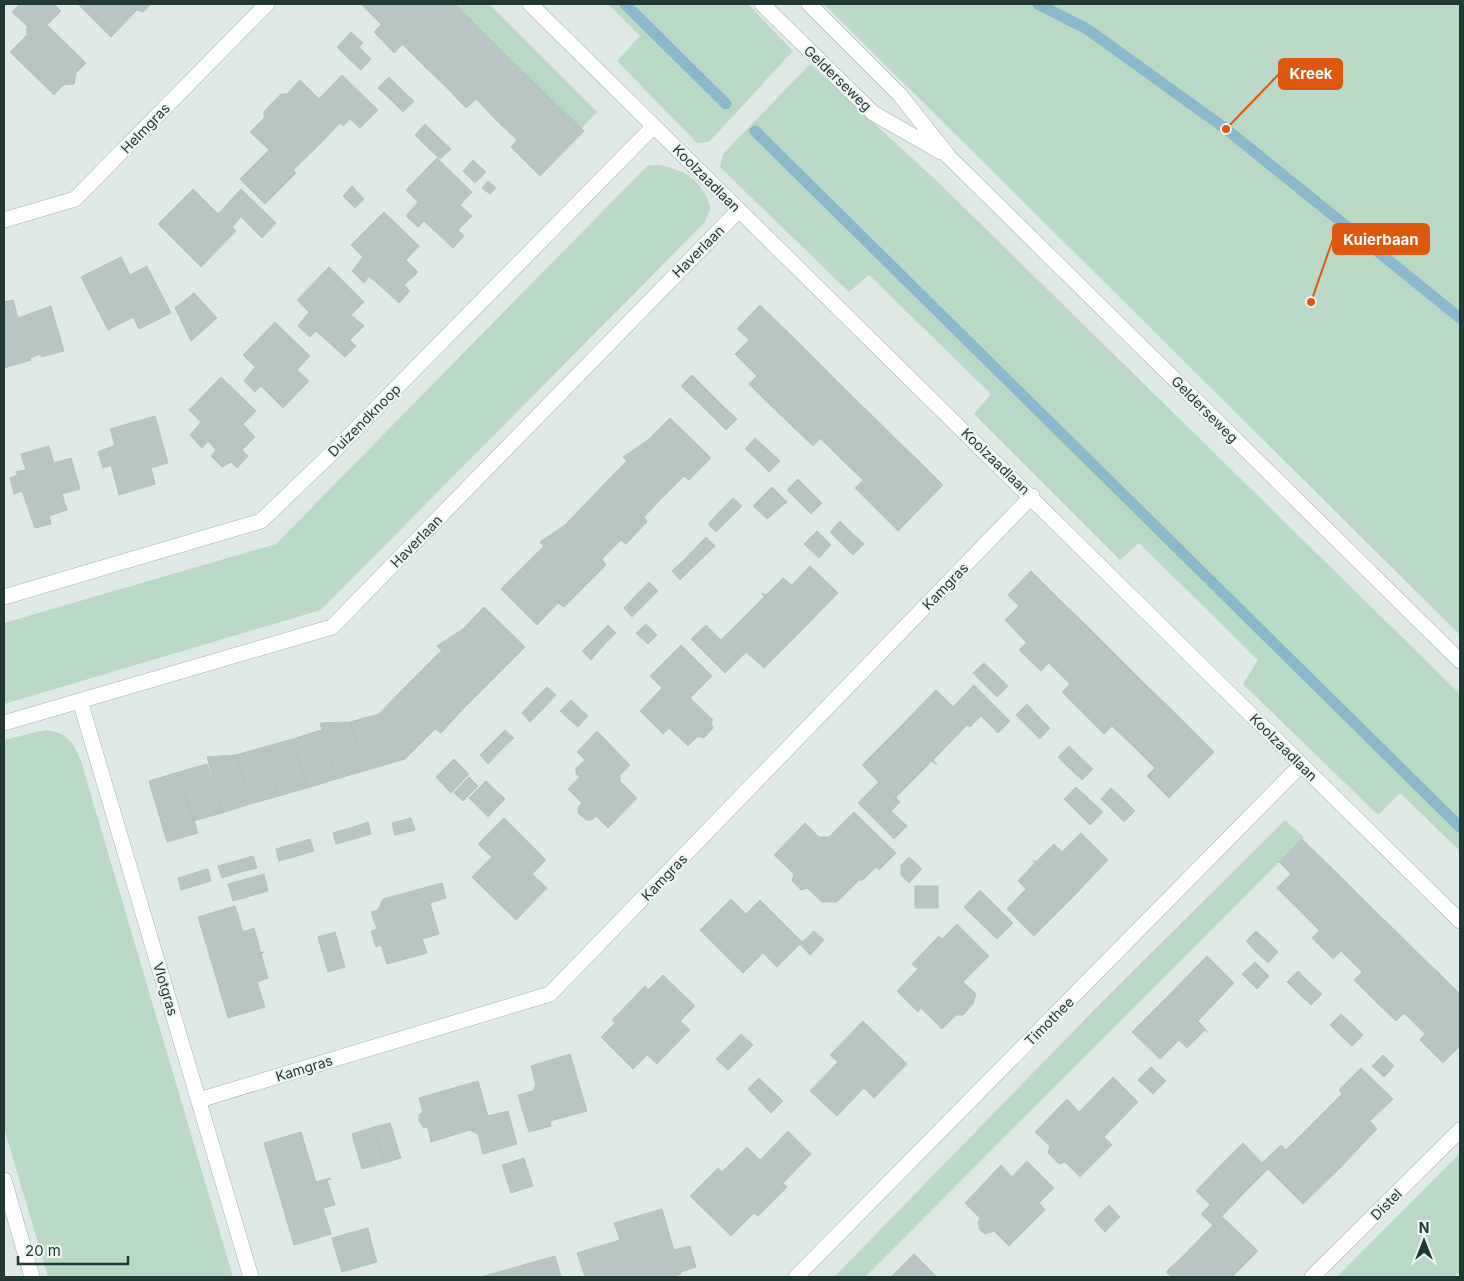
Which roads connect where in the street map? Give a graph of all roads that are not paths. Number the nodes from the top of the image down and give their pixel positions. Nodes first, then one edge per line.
1 (267, 4) edge
2 (530, 4) edge
3 (762, 4) edge
4 (809, 4) edge
5 (654, 126) junction
6 (949, 157) junction
7 (739, 210) junction
8 (4, 220) edge
9 (1032, 496) junction
10 (4, 597) edge
11 (1460, 661) edge
12 (80, 701) junction
13 (4, 723) edge
14 (1302, 764) junction
15 (1460, 921) edge
16 (199, 1100) junction
17 (1460, 1130) edge
18 (4, 1180) edge
19 (32, 1277) edge
20 (251, 1277) edge
21 (796, 1277) edge
22 (1312, 1277) edge

1 - 8 street, Helmgras
2 - 5 street, Koolzaadlaan
3 - 6 street, Gelderseweg
4 - 6 street, Gelderseweg
5 - 7 street, Koolzaadlaan
5 - 10 street, Duizendknoop
6 - 11 street, Gelderseweg
7 - 9 street, Koolzaadlaan
7 - 12 street, Haverlaan
9 - 14 street, Koolzaadlaan
9 - 16 street, Kamgras
12 - 13 street, Haverlaan
12 - 16 street, Vlotgras
14 - 15 street, Koolzaadlaan
14 - 21 street, Timothee
16 - 20 street, Vlotgras
17 - 22 street, Distel
18 - 19 street

